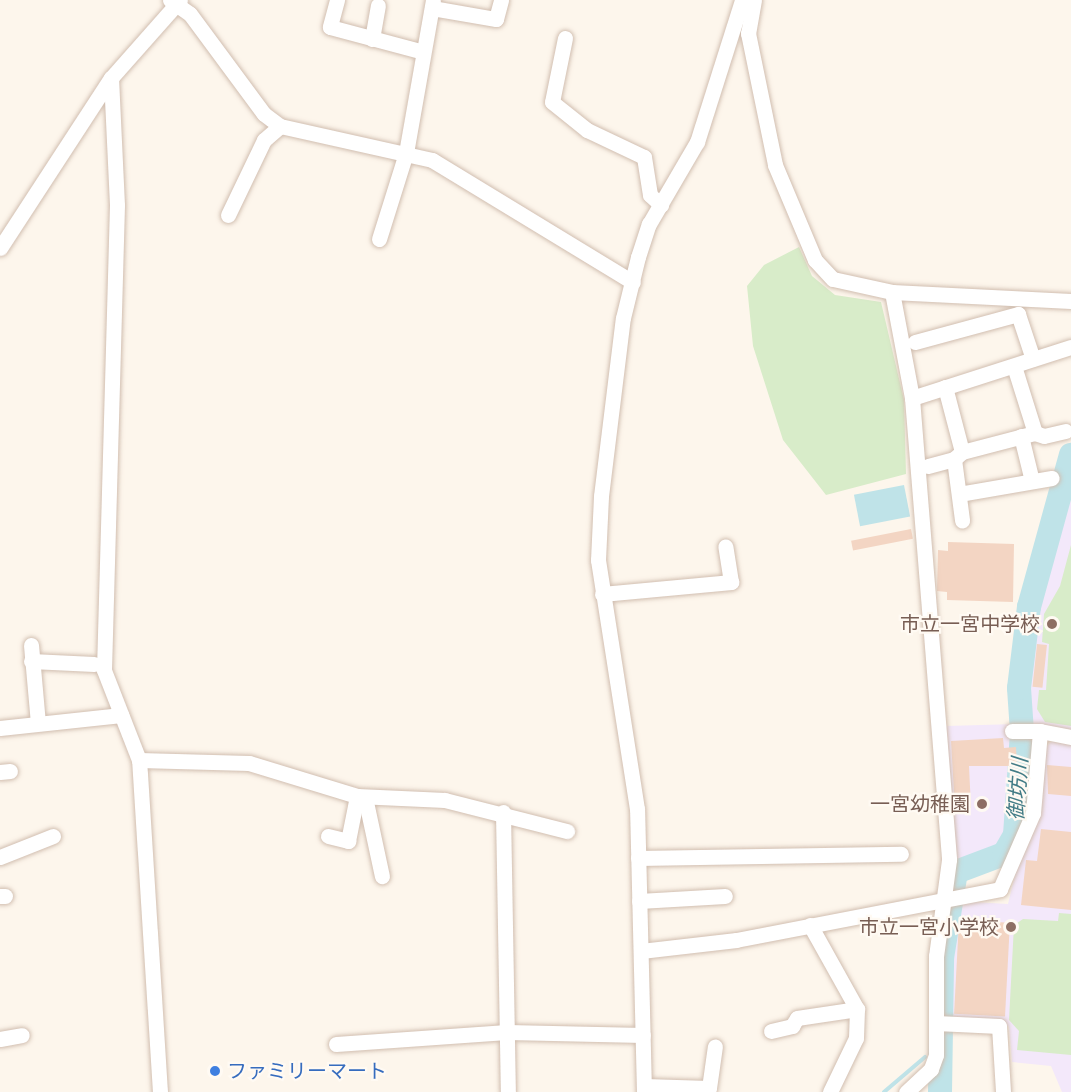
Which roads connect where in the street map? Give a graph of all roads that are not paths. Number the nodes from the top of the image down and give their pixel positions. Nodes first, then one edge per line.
1 (337, 0) edge
2 (501, 0) edge
3 (742, 0) edge
4 (754, 0) edge
5 (176, 1) edge
6 (432, 4) edge
7 (378, 6) dead end
8 (565, 38) dead end
9 (372, 39) junction
10 (423, 52) junction
11 (111, 78) junction
12 (280, 126) junction
13 (406, 153) junction
14 (661, 205) junction
15 (228, 215) dead end
16 (379, 239) dead end
17 (0, 248) edge
18 (633, 282) junction
19 (892, 292) junction
20 (1071, 301) edge
21 (915, 342) dead end
22 (1071, 347) edge
23 (1033, 359) junction
24 (1014, 366) junction
25 (945, 387) junction
26 (916, 396) junction
27 (1065, 431) dead end
28 (1028, 434) junction
29 (958, 455) junction
30 (928, 466) dead end
31 (1032, 477) junction
32 (1052, 478) dead end
33 (959, 494) junction
34 (963, 520) dead end
35 (725, 546) dead end
36 (602, 594) junction
37 (31, 645) dead end
38 (31, 661) junction
39 (94, 664) dead end
40 (121, 715) junction
41 (38, 723) junction
42 (0, 728) edge
43 (1012, 731) dead end
44 (1035, 731) junction
45 (1071, 737) edge
46 (139, 760) junction
47 (361, 796) junction
48 (503, 812) junction
49 (567, 831) dead end
50 (53, 836) dead end
51 (328, 836) dead end
52 (902, 854) dead end
53 (0, 857) edge
54 (638, 858) junction
55 (382, 876) dead end
56 (724, 896) dead end
57 (951, 896) junction
58 (639, 901) junction
59 (810, 925) junction
60 (641, 951) junction
61 (857, 1009) junction
62 (941, 1023) junction
63 (771, 1031) dead end
64 (507, 1032) junction
65 (22, 1035) dead end
66 (643, 1035) junction
67 (0, 1039) edge
68 (336, 1044) dead end
69 (715, 1046) dead end
70 (644, 1089) edge
71 (160, 1092) edge
72 (508, 1092) edge
73 (830, 1092) edge
74 (906, 1092) edge
75 (1003, 1092) edge

1 - 9 street
2 - 6 street
3 - 14 street
4 - 19 street
5 - 11 street
5 - 12 street
6 - 10 street
7 - 9 street
8 - 14 street
9 - 10 street
10 - 13 street
11 - 17 street
11 - 40 street
12 - 13 street
12 - 15 street
13 - 16 street
13 - 18 street
14 - 18 street
18 - 36 street
19 - 20 street
19 - 26 street
21 - 23 street
22 - 23 street
23 - 24 street
24 - 25 street
24 - 28 street
25 - 26 street
25 - 29 street
26 - 57 street
27 - 28 street
28 - 29 street
28 - 31 street
29 - 30 street
29 - 33 street
31 - 32 street
31 - 33 street
33 - 34 street
35 - 36 street
36 - 54 street
37 - 38 street
38 - 39 street
38 - 41 street
40 - 41 street
40 - 46 street
41 - 42 street
43 - 44 street
44 - 45 street
44 - 57 street
46 - 47 street
46 - 71 street
47 - 48 street
47 - 51 street
47 - 55 street
48 - 49 street
48 - 64 street
50 - 53 street
52 - 54 street
54 - 58 street
56 - 58 street
57 - 59 street
57 - 62 street
58 - 60 street
59 - 60 street
59 - 61 street
60 - 66 street
61 - 63 street
61 - 73 street
62 - 74 street
62 - 75 street
64 - 66 street
64 - 68 street
64 - 72 street
65 - 67 street
66 - 70 street
69 - 70 street

